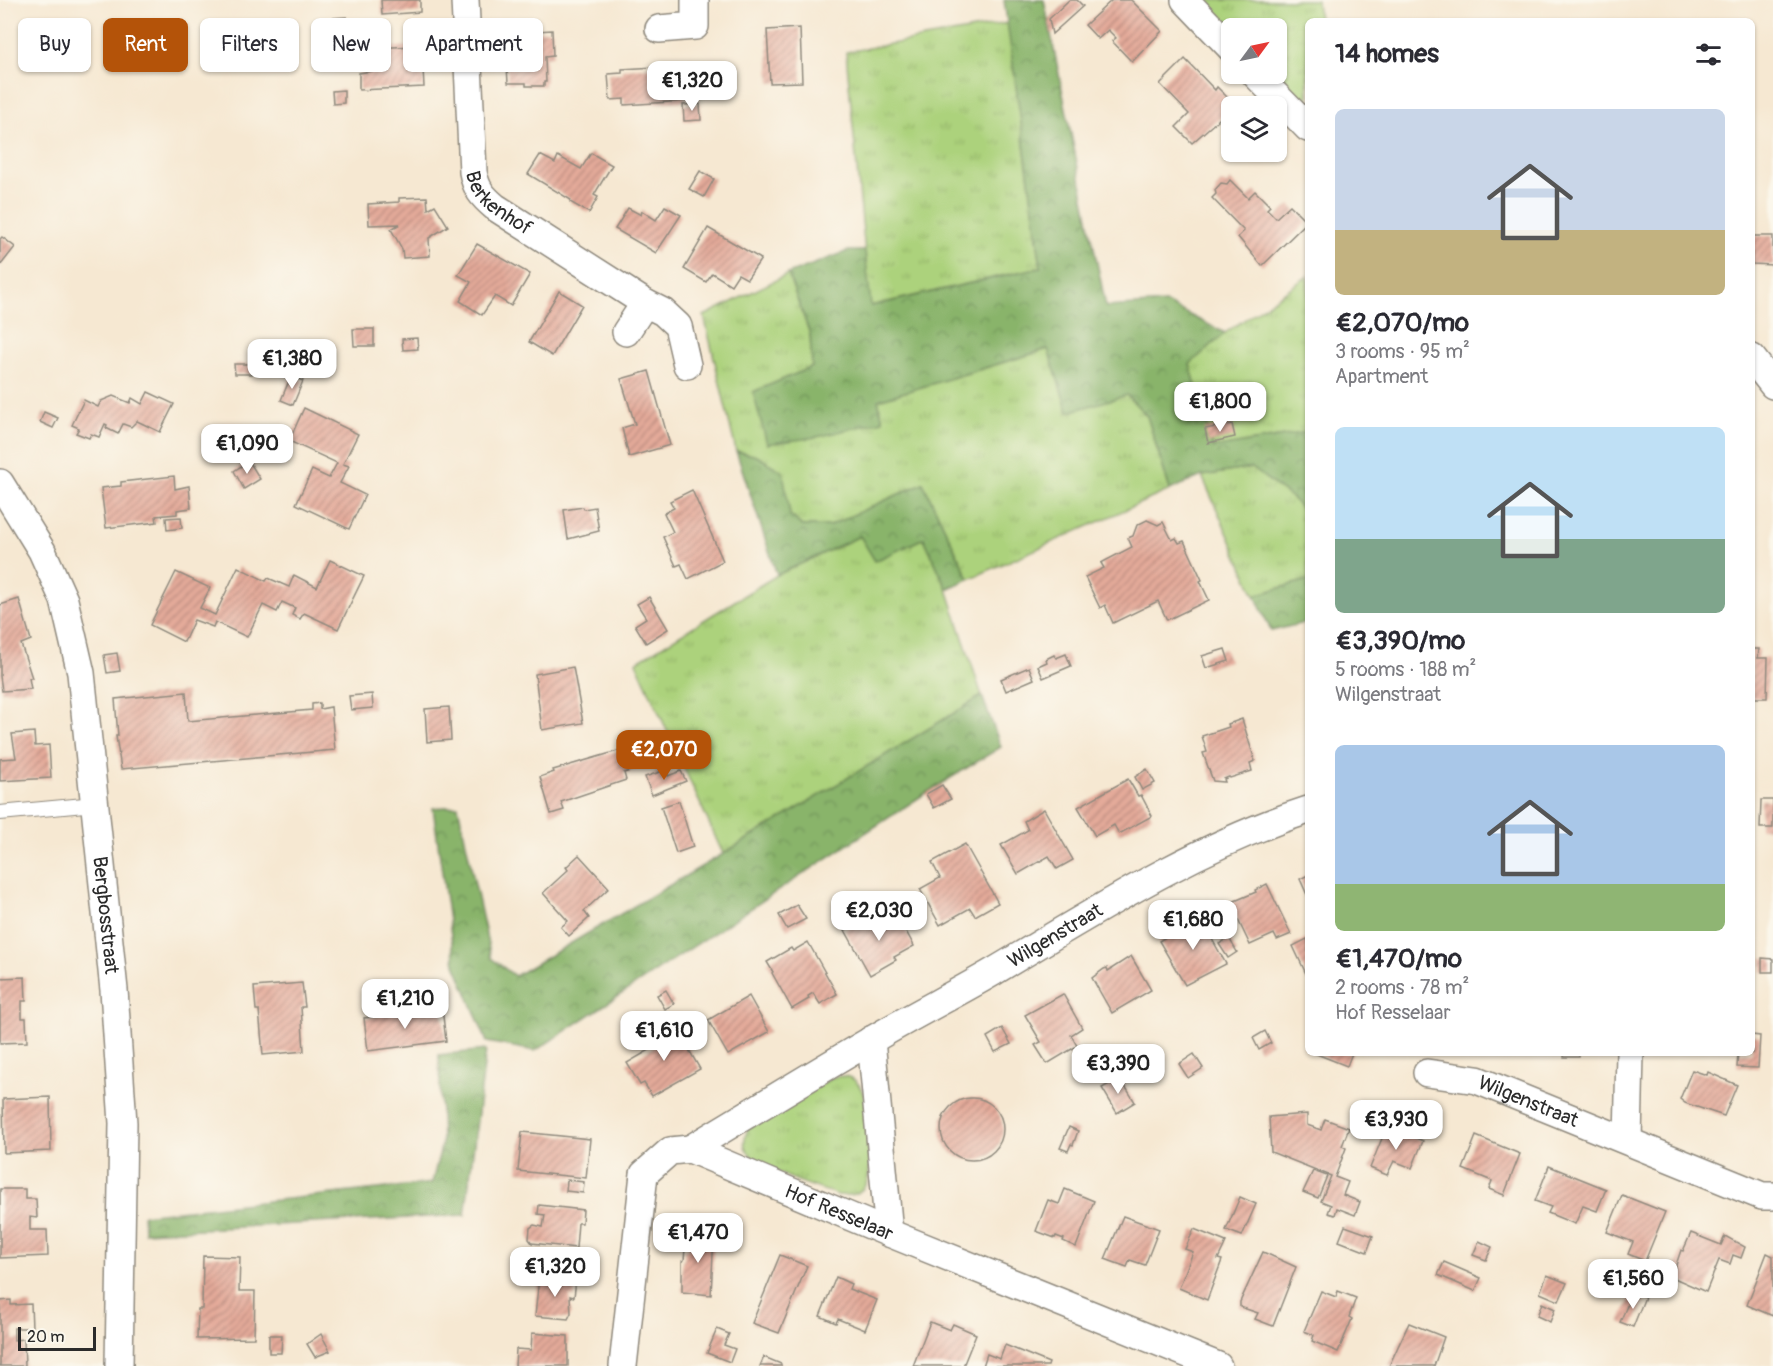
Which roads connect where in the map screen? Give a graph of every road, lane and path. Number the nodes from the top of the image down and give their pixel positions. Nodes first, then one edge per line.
1 (465, 0) edge
2 (695, 0) edge
3 (1185, 0) edge
4 (659, 29) dead end
5 (1221, 38) edge
6 (1265, 84) edge
7 (1305, 125) edge
8 (645, 303) junction
9 (626, 332) dead end
10 (1755, 362) edge
11 (687, 365) dead end
12 (1773, 385) edge
13 (0, 483) edge
14 (95, 804) junction
15 (1305, 811) edge
16 (0, 813) edge
17 (871, 1040) junction
18 (1630, 1056) edge
19 (1427, 1073) dead end
20 (1628, 1140) junction
21 (690, 1149) junction
22 (1769, 1197) edge
23 (889, 1233) junction
24 (119, 1366) edge
25 (623, 1366) edge
26 (1218, 1366) edge

1 - 8 street, Berkenhof
2 - 4 street
3 - 5 street
6 - 7 street
8 - 9 street
8 - 11 street, Berkenhof
10 - 12 street
13 - 14 street, Bergbosstraat
14 - 16 lane
14 - 24 street, Bergbosstraat
15 - 17 street, Wilgenstraat
17 - 21 street, Wilgenstraat
17 - 23 street
18 - 20 street
19 - 20 street, Wilgenstraat
20 - 22 street, Wilgenstraat
21 - 23 street, Hof Resselaar
21 - 25 street
23 - 26 street, Hof Resselaar

